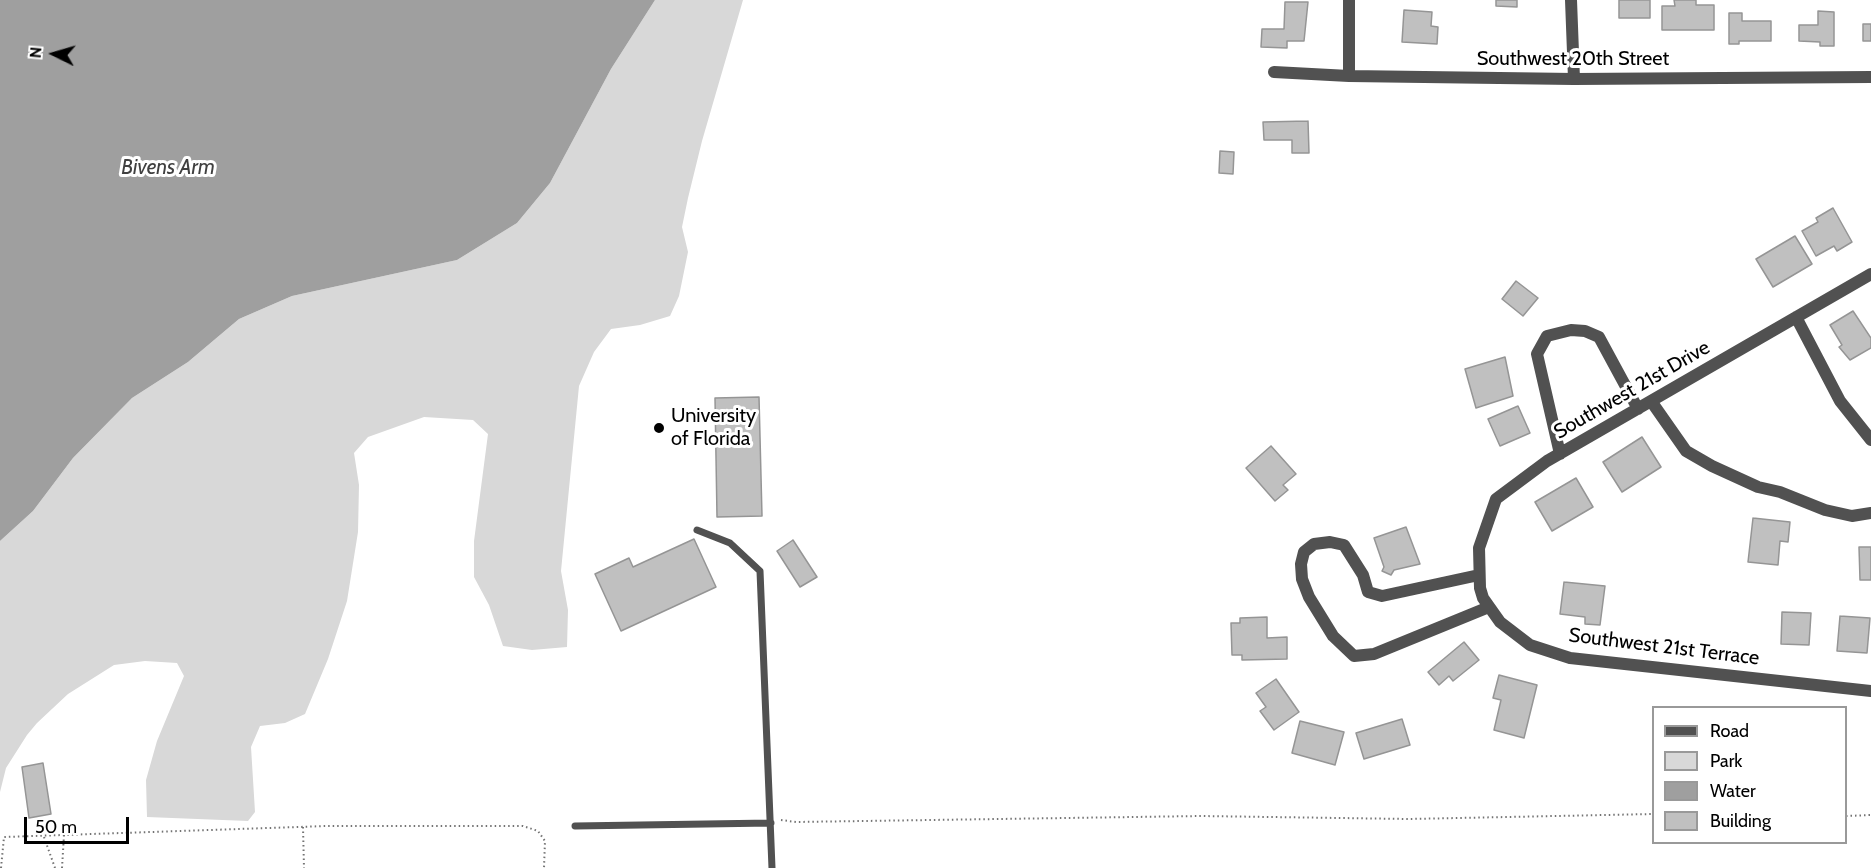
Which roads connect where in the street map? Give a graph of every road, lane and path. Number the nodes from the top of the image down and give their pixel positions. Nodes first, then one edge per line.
1 (1349, 0) edge
2 (1571, 0) edge
3 (1274, 72) dead end
4 (1349, 76) junction
5 (1871, 77) edge
6 (1574, 79) junction
7 (1871, 274) edge
8 (1796, 317) junction
9 (1651, 401) junction
10 (1638, 409) junction
11 (1871, 440) edge
12 (1560, 454) junction
13 (1871, 513) edge
14 (697, 530) dead end
15 (1479, 575) junction
16 (1480, 588) joint
17 (1489, 608) junction
18 (1871, 691) edge
19 (1652, 814) edge
20 (1871, 815) edge
21 (1847, 816) edge
22 (771, 820) junction
23 (574, 826) dead end
24 (303, 827) junction
25 (64, 835) junction
26 (44, 836) junction
27 (2, 868) edge
28 (55, 868) edge
29 (62, 868) edge
30 (304, 868) edge
31 (544, 868) edge
32 (772, 868) edge

1 - 4 street
2 - 6 street
3 - 4 street, Southwest 20th Street
4 - 6 street, Southwest 20th Street
5 - 6 street, Southwest 20th Street
7 - 8 street, Southwest 21st Drive
8 - 9 street, Southwest 21st Drive
8 - 11 street
9 - 10 street, Southwest 21st Drive
9 - 13 street
10 - 12 street, Southwest 21st Drive
10 - 12 street
12 - 15 street, Southwest 21st Drive
14 - 22 lane
15 - 16 street, Southwest 21st Drive
15 - 17 street
16 - 17 street, Southwest 21st Terrace
17 - 18 street, Southwest 21st Terrace
19 - 22 path
20 - 21 path
22 - 23 lane
22 - 32 lane
24 - 25 path
24 - 30 path
24 - 31 path
25 - 26 path
25 - 29 path
26 - 27 path
26 - 28 path

